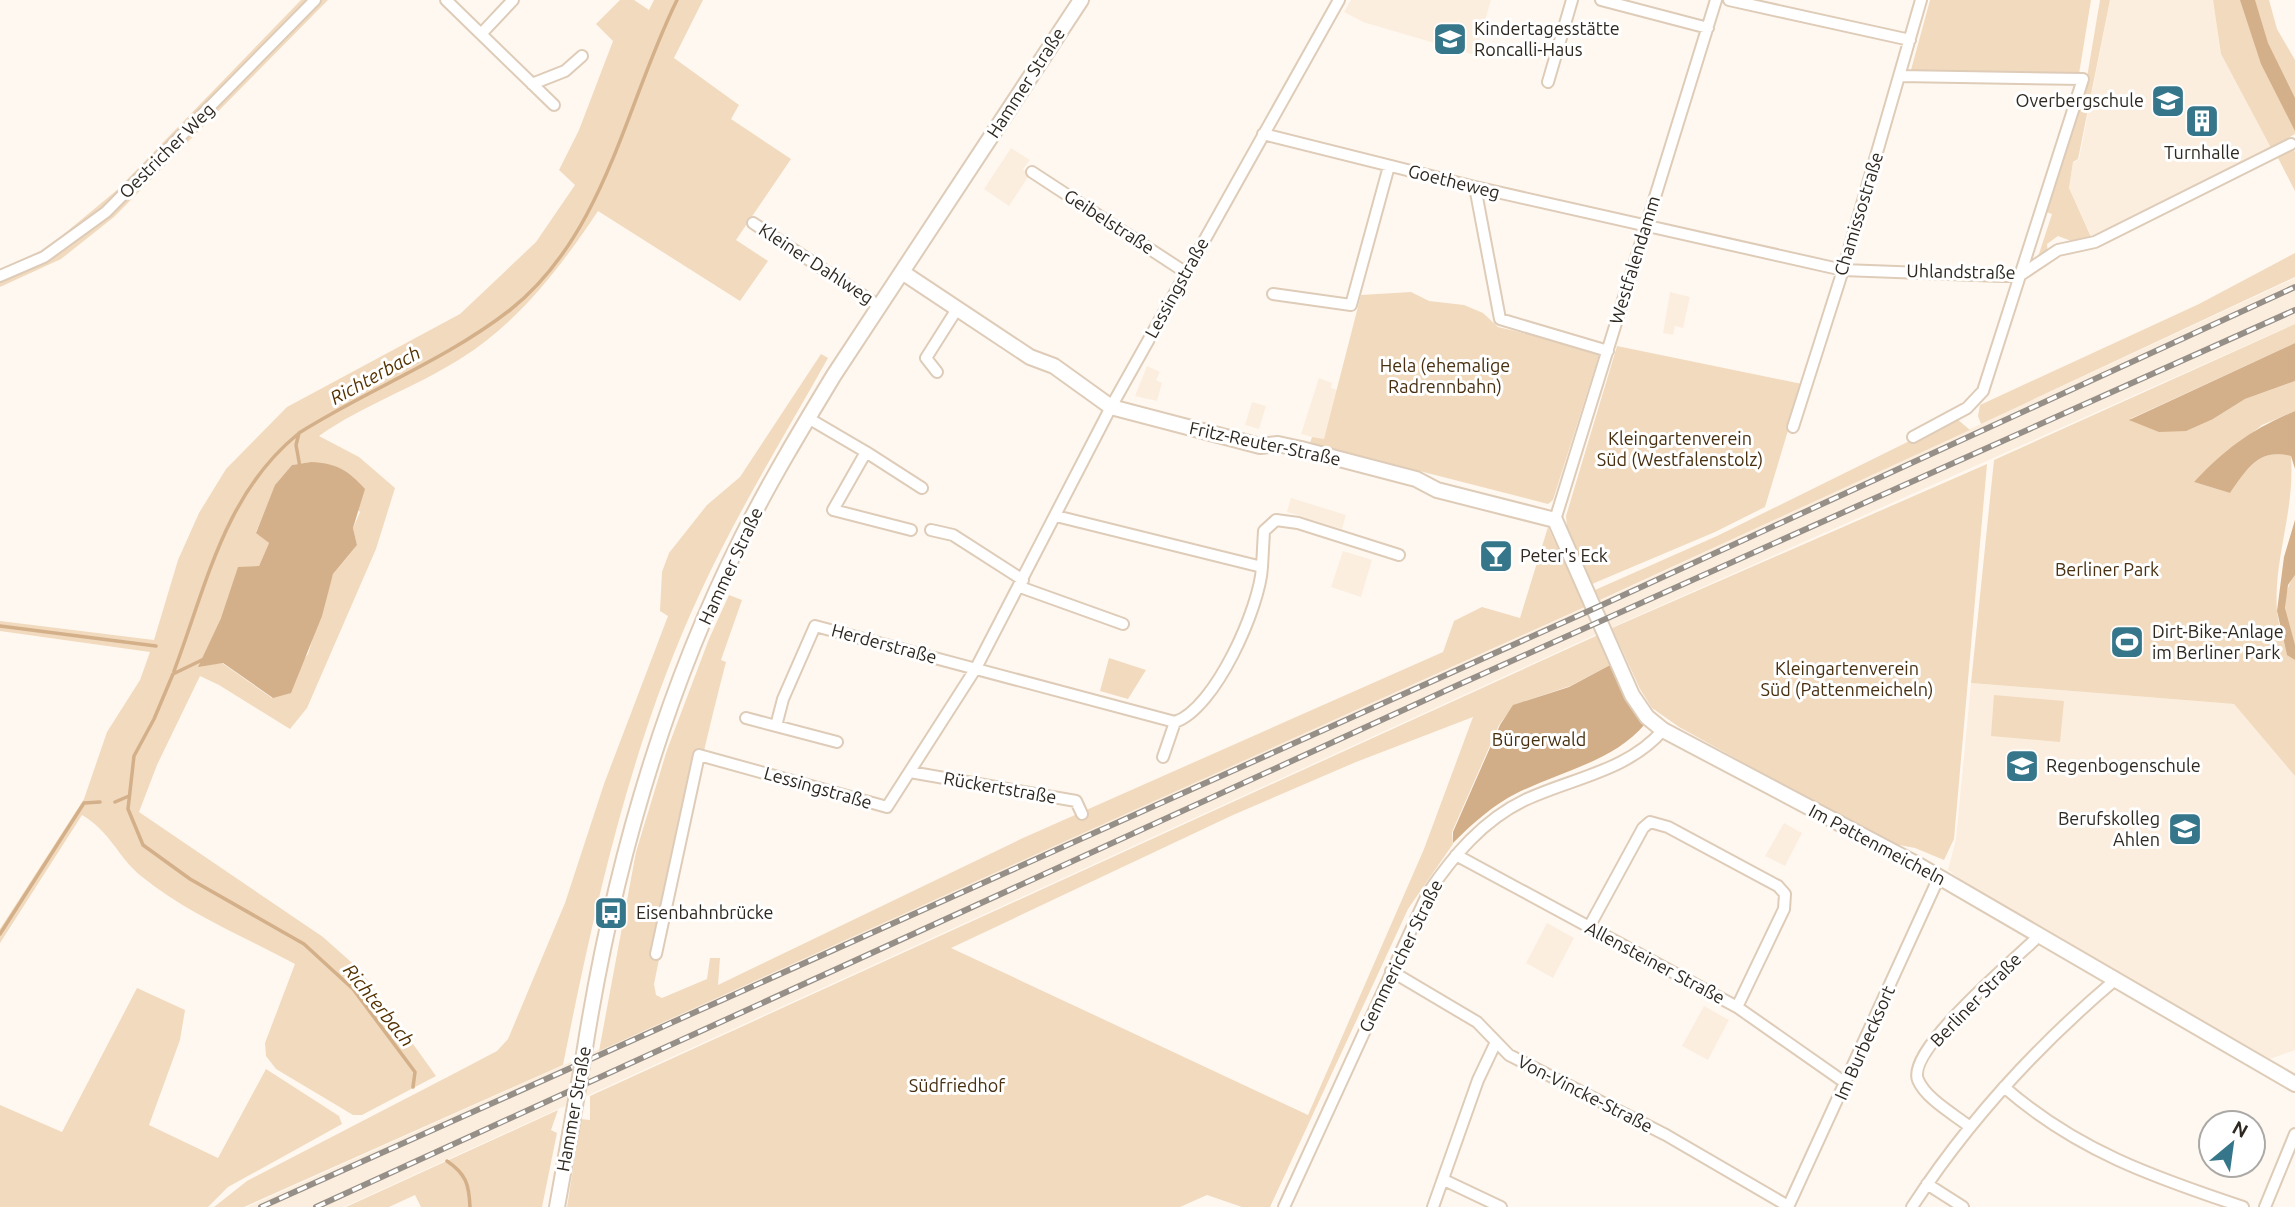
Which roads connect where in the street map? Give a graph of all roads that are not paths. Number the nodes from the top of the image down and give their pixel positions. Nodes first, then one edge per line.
1 (315, 0) edge
2 (446, 0) edge
3 (1081, 0) edge
4 (1339, 0) edge
5 (1572, 0) edge
6 (1601, 0) edge
7 (1716, 0) edge
8 (1729, 0) edge
9 (1921, 0) edge
10 (516, 3) edge
11 (1708, 28) junction
12 (481, 34) junction
13 (1910, 40) junction
14 (582, 56) dead end
15 (1900, 76) junction
16 (1548, 82) dead end
17 (532, 83) junction
18 (554, 105) dead end
19 (1263, 134) junction
20 (2291, 144) dead end
21 (1390, 166) junction
22 (1032, 172) dead end
23 (1475, 187) junction
24 (753, 223) dead end
25 (1646, 227) junction
26 (1843, 270) junction
27 (902, 272) junction
28 (1185, 272) junction
29 (2022, 274) junction
30 (0, 276) edge
31 (1273, 294) dead end
32 (879, 306) junction
33 (957, 309) junction
34 (1608, 351) junction
35 (937, 372) dead end
36 (1111, 408) junction
37 (808, 418) junction
38 (1793, 427) dead end
39 (1913, 437) dead end
40 (866, 452) junction
41 (922, 488) dead end
42 (1056, 516) junction
43 (1555, 520) junction
44 (911, 530) dead end
45 (930, 530) dead end
46 (1399, 555) dead end
47 (1262, 567) junction
48 (1021, 584) junction
49 (1123, 624) dead end
50 (976, 668) junction
51 (746, 718) dead end
52 (1175, 722) junction
53 (776, 726) junction
54 (1663, 730) junction
55 (837, 742) dead end
56 (1163, 757) dead end
57 (910, 772) junction
58 (1082, 814) dead end
59 (1456, 855) junction
60 (1939, 877) junction
61 (1589, 927) junction
62 (2039, 936) junction
63 (656, 954) dead end
64 (1391, 971) junction
65 (2115, 980) junction
66 (1737, 1007) junction
67 (1496, 1042) junction
68 (1847, 1084) junction
69 (2295, 1084) edge
70 (2004, 1087) junction
71 (1970, 1127) junction
72 (2295, 1134) edge
73 (1444, 1180) junction
74 (1927, 1184) junction
75 (1788, 1206) edge
76 (557, 1207) edge
77 (1284, 1207) edge
78 (1433, 1207) edge
79 (1501, 1207) edge
80 (1912, 1207) edge
81 (1963, 1207) edge
82 (2243, 1207) edge
83 (2265, 1207) edge

1 - 30 street, Oestricher Weg
2 - 12 street
3 - 27 street, Hammer Straße
4 - 19 street, Lessingstraße
5 - 16 street
6 - 11 street
7 - 11 street, Westfalendamm
8 - 13 street
9 - 13 street, Chamissostraße
10 - 12 street
11 - 25 street, Westfalendamm
12 - 17 street
13 - 15 street, Chamissostraße
14 - 17 street
15 - 26 street, Chamissostraße
15 - 29 street
17 - 18 street
19 - 21 street, Goetheweg
19 - 28 street, Lessingstraße
20 - 29 street, Uhlandstraße
21 - 23 street, Goetheweg
21 - 31 street
22 - 28 street, Geibelstraße
23 - 25 street, Goetheweg
23 - 34 street
24 - 32 street, Kleiner Dahlweg
25 - 26 street, Uhlandstraße
25 - 34 street, Westfalendamm
26 - 29 street, Uhlandstraße
26 - 38 street, Chamissostraße
27 - 32 street, Hammer Straße
27 - 33 street, Fritz-Reuter-Straße
28 - 36 street, Lessingstraße
29 - 39 street
32 - 37 street, Hammer Straße
33 - 35 street
33 - 36 street, Fritz-Reuter-Straße
34 - 43 street, Westfalendamm
36 - 42 street, Lessingstraße
36 - 43 street, Fritz-Reuter-Straße
37 - 40 street
37 - 76 street, Hammer Straße, bridge
40 - 41 street
40 - 44 street
42 - 47 street
42 - 48 street, Lessingstraße
43 - 54 street, Im Pattenmeicheln
45 - 48 street
46 - 47 street
47 - 52 street
48 - 49 street
48 - 50 street, Lessingstraße
50 - 52 street
50 - 53 street, Herderstraße
50 - 57 street, Lessingstraße
51 - 53 street
52 - 56 street
53 - 55 street
54 - 59 street, Gemmericher Straße
54 - 60 street, Im Pattenmeicheln
57 - 58 street, Rückertstraße
57 - 63 street, Lessingstraße
59 - 61 street, Allensteiner Straße
59 - 64 street, Gemmericher Straße
60 - 62 street, Im Pattenmeicheln
60 - 68 street, Im Burbecksort
61 - 66 street, Allensteiner Straße
61 - 66 street
62 - 65 street, Im Pattenmeicheln
62 - 71 street, Berliner Straße
64 - 67 street, Von-Vincke-Straße
64 - 77 street, Gemmericher Straße
65 - 69 street, Im Pattenmeicheln
65 - 70 street
66 - 68 street, Allensteiner Straße
67 - 73 street
67 - 75 street, Von-Vincke-Straße
68 - 75 street, Im Burbecksort
70 - 71 street
70 - 82 street
71 - 74 street
72 - 83 street
73 - 78 street
73 - 79 street
74 - 80 street
74 - 81 street

